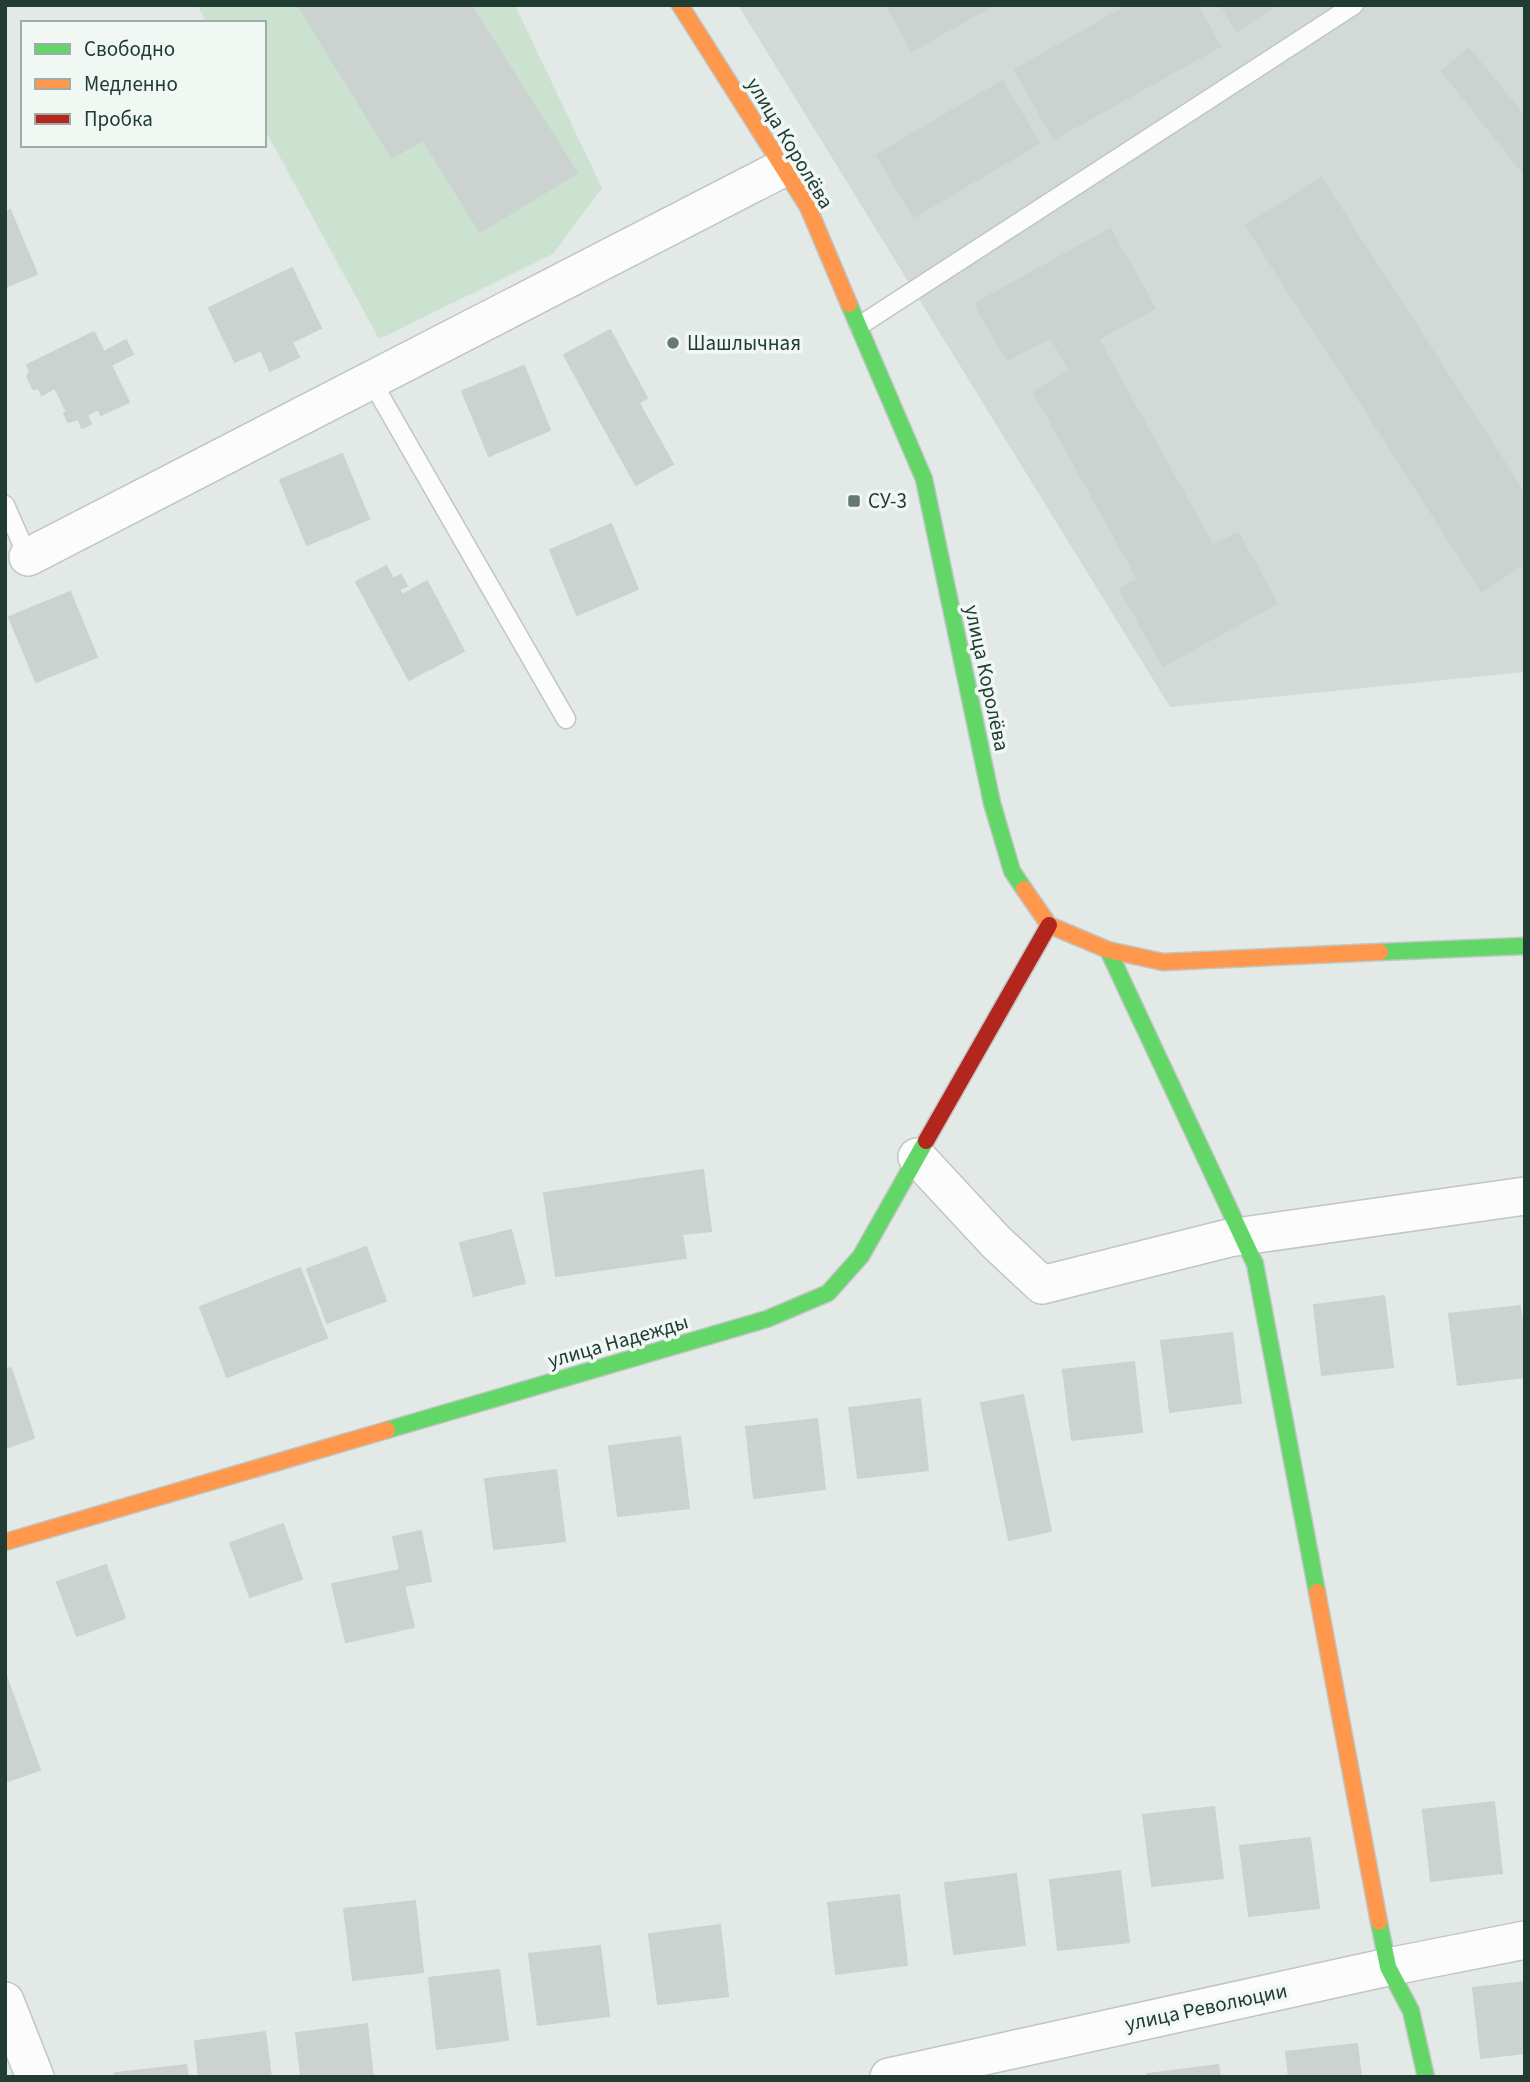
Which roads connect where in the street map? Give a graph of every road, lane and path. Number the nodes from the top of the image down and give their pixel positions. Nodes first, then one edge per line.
1 (680, 5) edge
2 (1353, 5) edge
3 (783, 168) junction
4 (859, 326) junction
5 (371, 380) junction
6 (5, 505) edge
7 (28, 557) joint
8 (566, 719) dead end
9 (1049, 925) junction
10 (1525, 946) edge
11 (1108, 950) junction
12 (917, 1157) junction
13 (1525, 1196) edge
14 (1242, 1236) junction
15 (5, 1542) edge
16 (1525, 1940) edge
17 (1388, 1967) junction
18 (5, 2001) edge
19 (35, 2077) edge
20 (889, 2077) edge
21 (1426, 2077) edge

1 - 3 street, улица Королёва
2 - 4 lane
3 - 4 street, улица Королёва
3 - 5 street
4 - 9 street, улица Королёва
5 - 7 street
5 - 8 lane
6 - 7 lane
9 - 11 street
9 - 12 street, улица Надежды
10 - 11 street
11 - 14 street
12 - 14 street
12 - 15 street, улица Надежды
13 - 14 street
14 - 17 street
16 - 17 street, улица Революции
17 - 20 street, улица Революции
17 - 21 street
18 - 19 street

